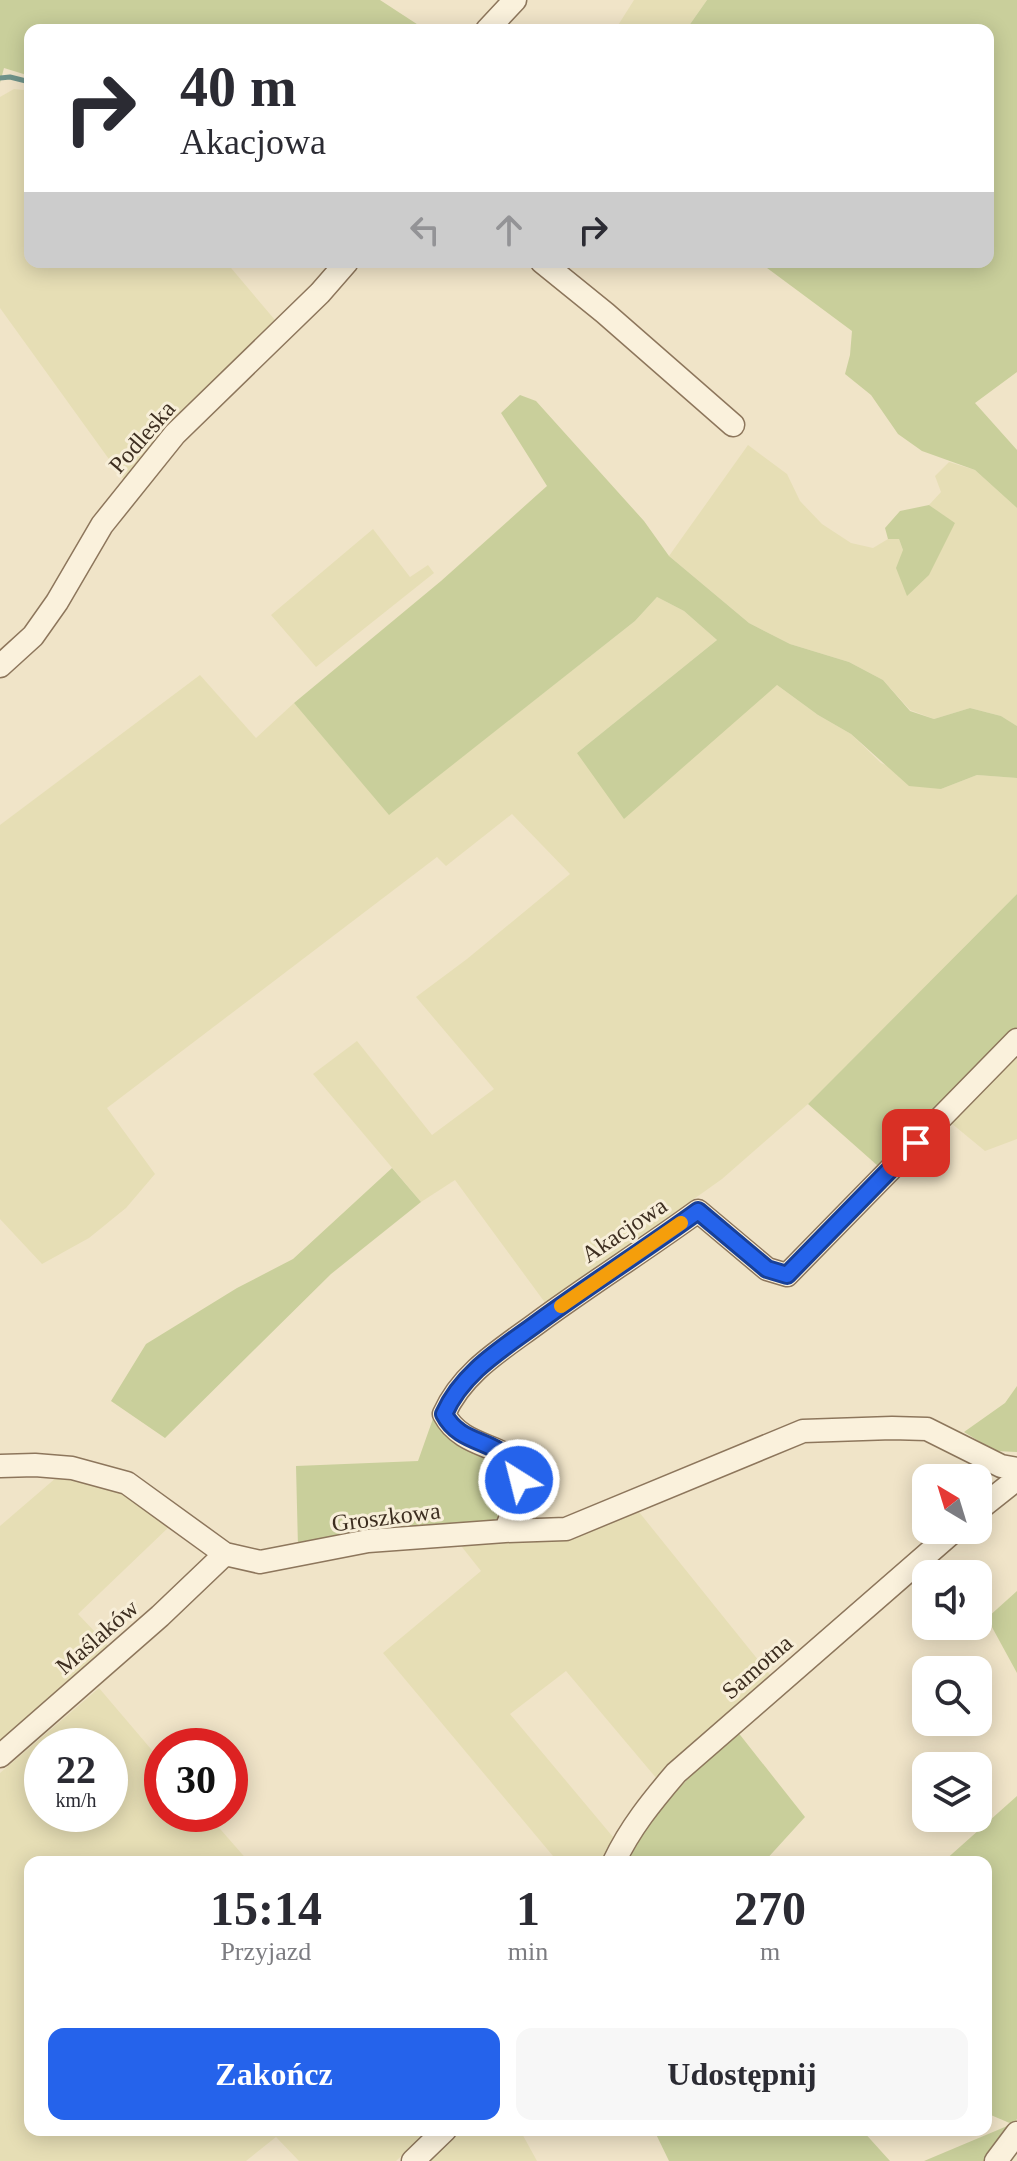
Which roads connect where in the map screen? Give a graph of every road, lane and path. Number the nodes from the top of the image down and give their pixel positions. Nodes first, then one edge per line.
1 (515, 0) edge
2 (493, 24) edge
3 (342, 268) edge
4 (549, 268) edge
5 (733, 425) dead end
6 (0, 666) edge
7 (1017, 1040) edge
8 (0, 1466) edge
9 (1017, 1469) edge
10 (1017, 1479) edge
11 (992, 1499) edge
12 (505, 1531) junction
13 (939, 1544) edge
14 (225, 1554) junction
15 (0, 1756) edge
16 (617, 1856) edge
17 (1017, 2133) edge
18 (439, 2136) edge
19 (413, 2161) edge
20 (996, 2161) edge

1 - 2 street
3 - 6 street, Podleska
4 - 5 street
7 - 12 street, Akacjowa
8 - 14 street, Groszkowa
9 - 12 street, Groszkowa
10 - 11 street
12 - 14 street, Groszkowa
13 - 16 street, Samotna
14 - 15 street, Maślaków
17 - 20 street
18 - 19 street

